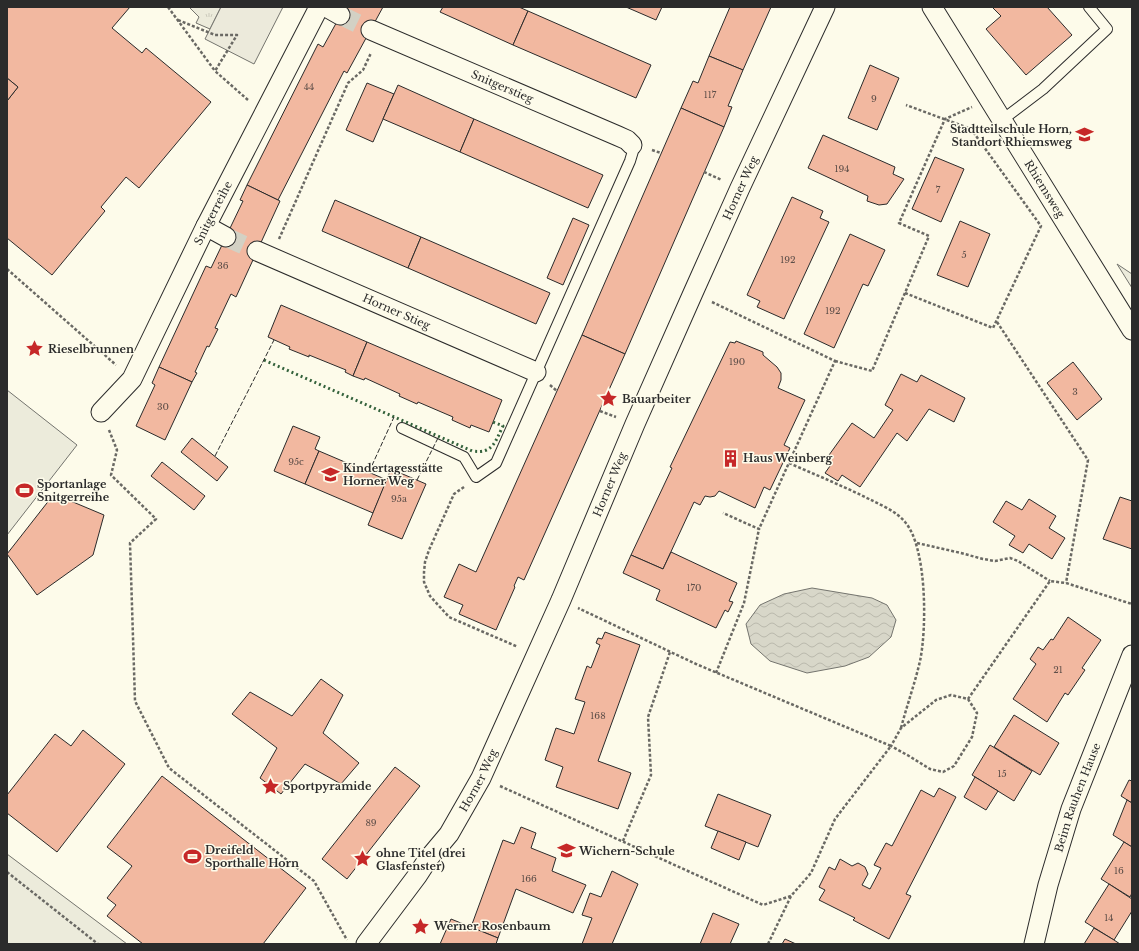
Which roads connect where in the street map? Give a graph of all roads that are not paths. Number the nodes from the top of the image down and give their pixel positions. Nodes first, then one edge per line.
1 (319, 7) edge
2 (825, 7) edge
3 (932, 7) edge
4 (1089, 7) edge
5 (375, 32) tunnel mouth
6 (1002, 120) junction
7 (632, 145) joint
8 (206, 226) junction
9 (226, 236) tunnel mouth
10 (264, 254) tunnel mouth
11 (1132, 330) edge
12 (536, 372) junction
13 (101, 412) road end
14 (402, 428) dead end
15 (1132, 655) edge
16 (366, 944) edge
17 (1034, 944) edge

1 - 8 street, Snitgerreihe
2 - 16 street, Horner Weg
3 - 6 street, Rhiemsweg
4 - 6 lane
5 - 7 street, Snitgerstieg
6 - 11 street, Rhiemsweg
7 - 12 lane
8 - 9 street
8 - 13 street, Snitgerreihe
10 - 12 street, Horner Stieg
12 - 14 lane
15 - 17 street, Beim Rauhen Hause

